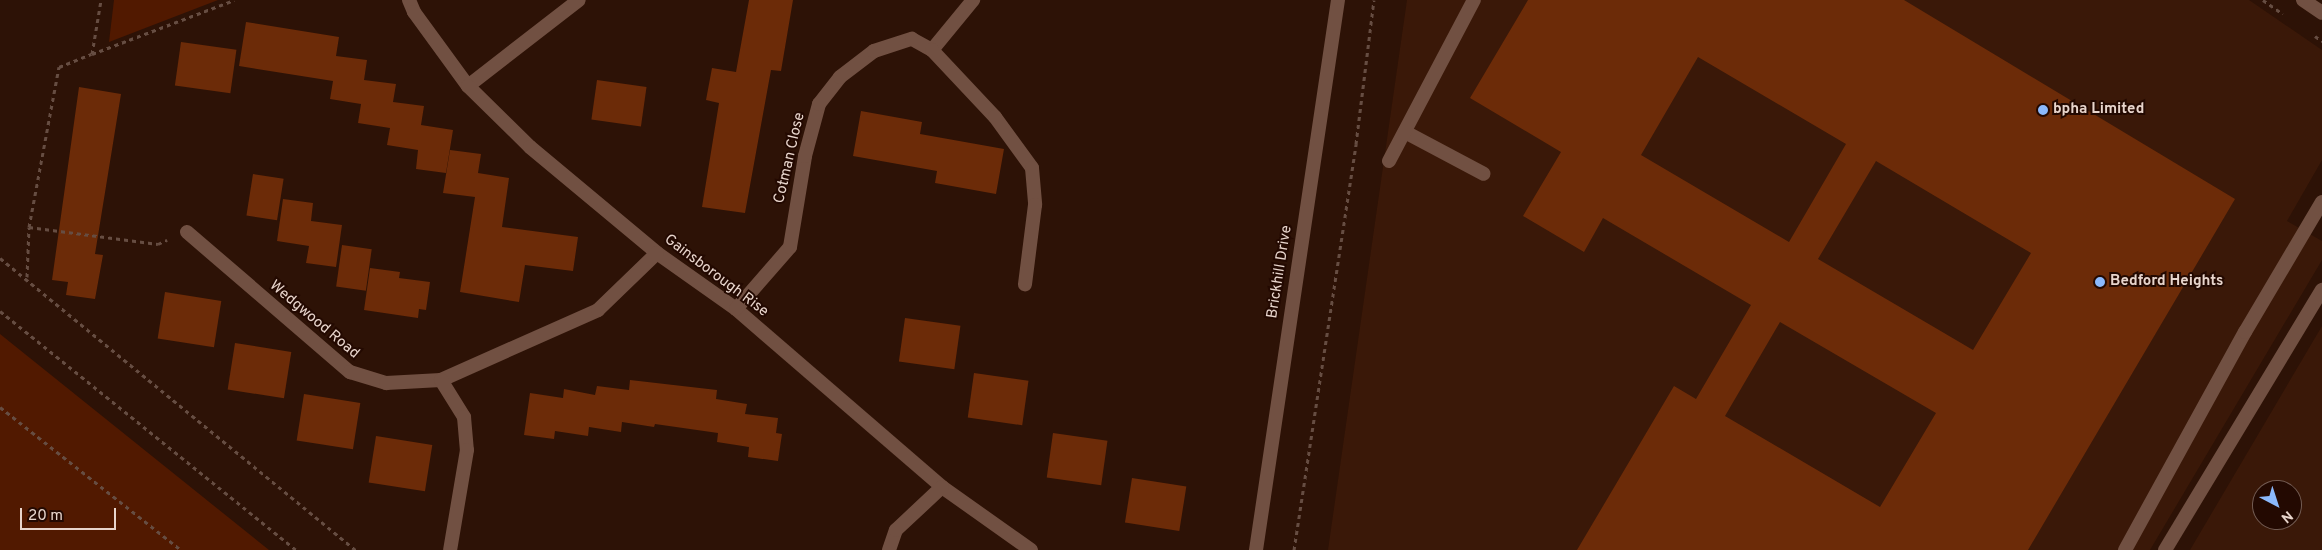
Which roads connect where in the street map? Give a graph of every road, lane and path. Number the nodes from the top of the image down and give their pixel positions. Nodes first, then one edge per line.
1 (101, 0) edge
2 (234, 0) edge
3 (409, 0) edge
4 (579, 0) edge
5 (974, 0) edge
6 (1338, 0) edge
7 (1374, 0) edge
8 (1474, 0) edge
9 (2303, 0) edge
10 (2322, 13) edge
11 (932, 50) junction
12 (92, 54) junction
13 (468, 86) junction
14 (1405, 132) junction
15 (1389, 161) dead end
16 (1484, 174) dead end
17 (2322, 202) edge
18 (30, 226) junction
19 (187, 232) joint
20 (657, 253) junction
21 (0, 258) edge
22 (27, 278) junction
23 (1025, 284) dead end
24 (2322, 290) edge
25 (736, 309) junction
26 (0, 311) edge
27 (441, 380) junction
28 (0, 407) edge
29 (942, 487) junction
30 (181, 550) edge
31 (296, 550) edge
32 (354, 550) edge
33 (450, 550) edge
34 (890, 550) edge
35 (1031, 550) edge
36 (1256, 550) edge
37 (1294, 550) edge
38 (2125, 550) edge
39 (2165, 550) edge

1 - 12 path
2 - 12 path
3 - 13 street, Gainsborough Rise
4 - 13 street
5 - 11 street
6 - 36 street, Brickhill Drive
7 - 37 path
8 - 14 street
9 - 10 street
11 - 23 street, Cotman Close
11 - 25 street, Cotman Close
12 - 18 path
13 - 20 street, Gainsborough Rise
14 - 15 street
14 - 16 street
17 - 38 street
18 - 19 path
18 - 22 path
19 - 27 street, Wedgwood Road
20 - 25 street, Gainsborough Rise
20 - 27 street, Wedgwood Road
21 - 22 path
22 - 32 path
24 - 39 street
25 - 29 street, Gainsborough Rise
26 - 31 path
27 - 33 street
28 - 30 path
29 - 34 street
29 - 35 street, Gainsborough Rise

